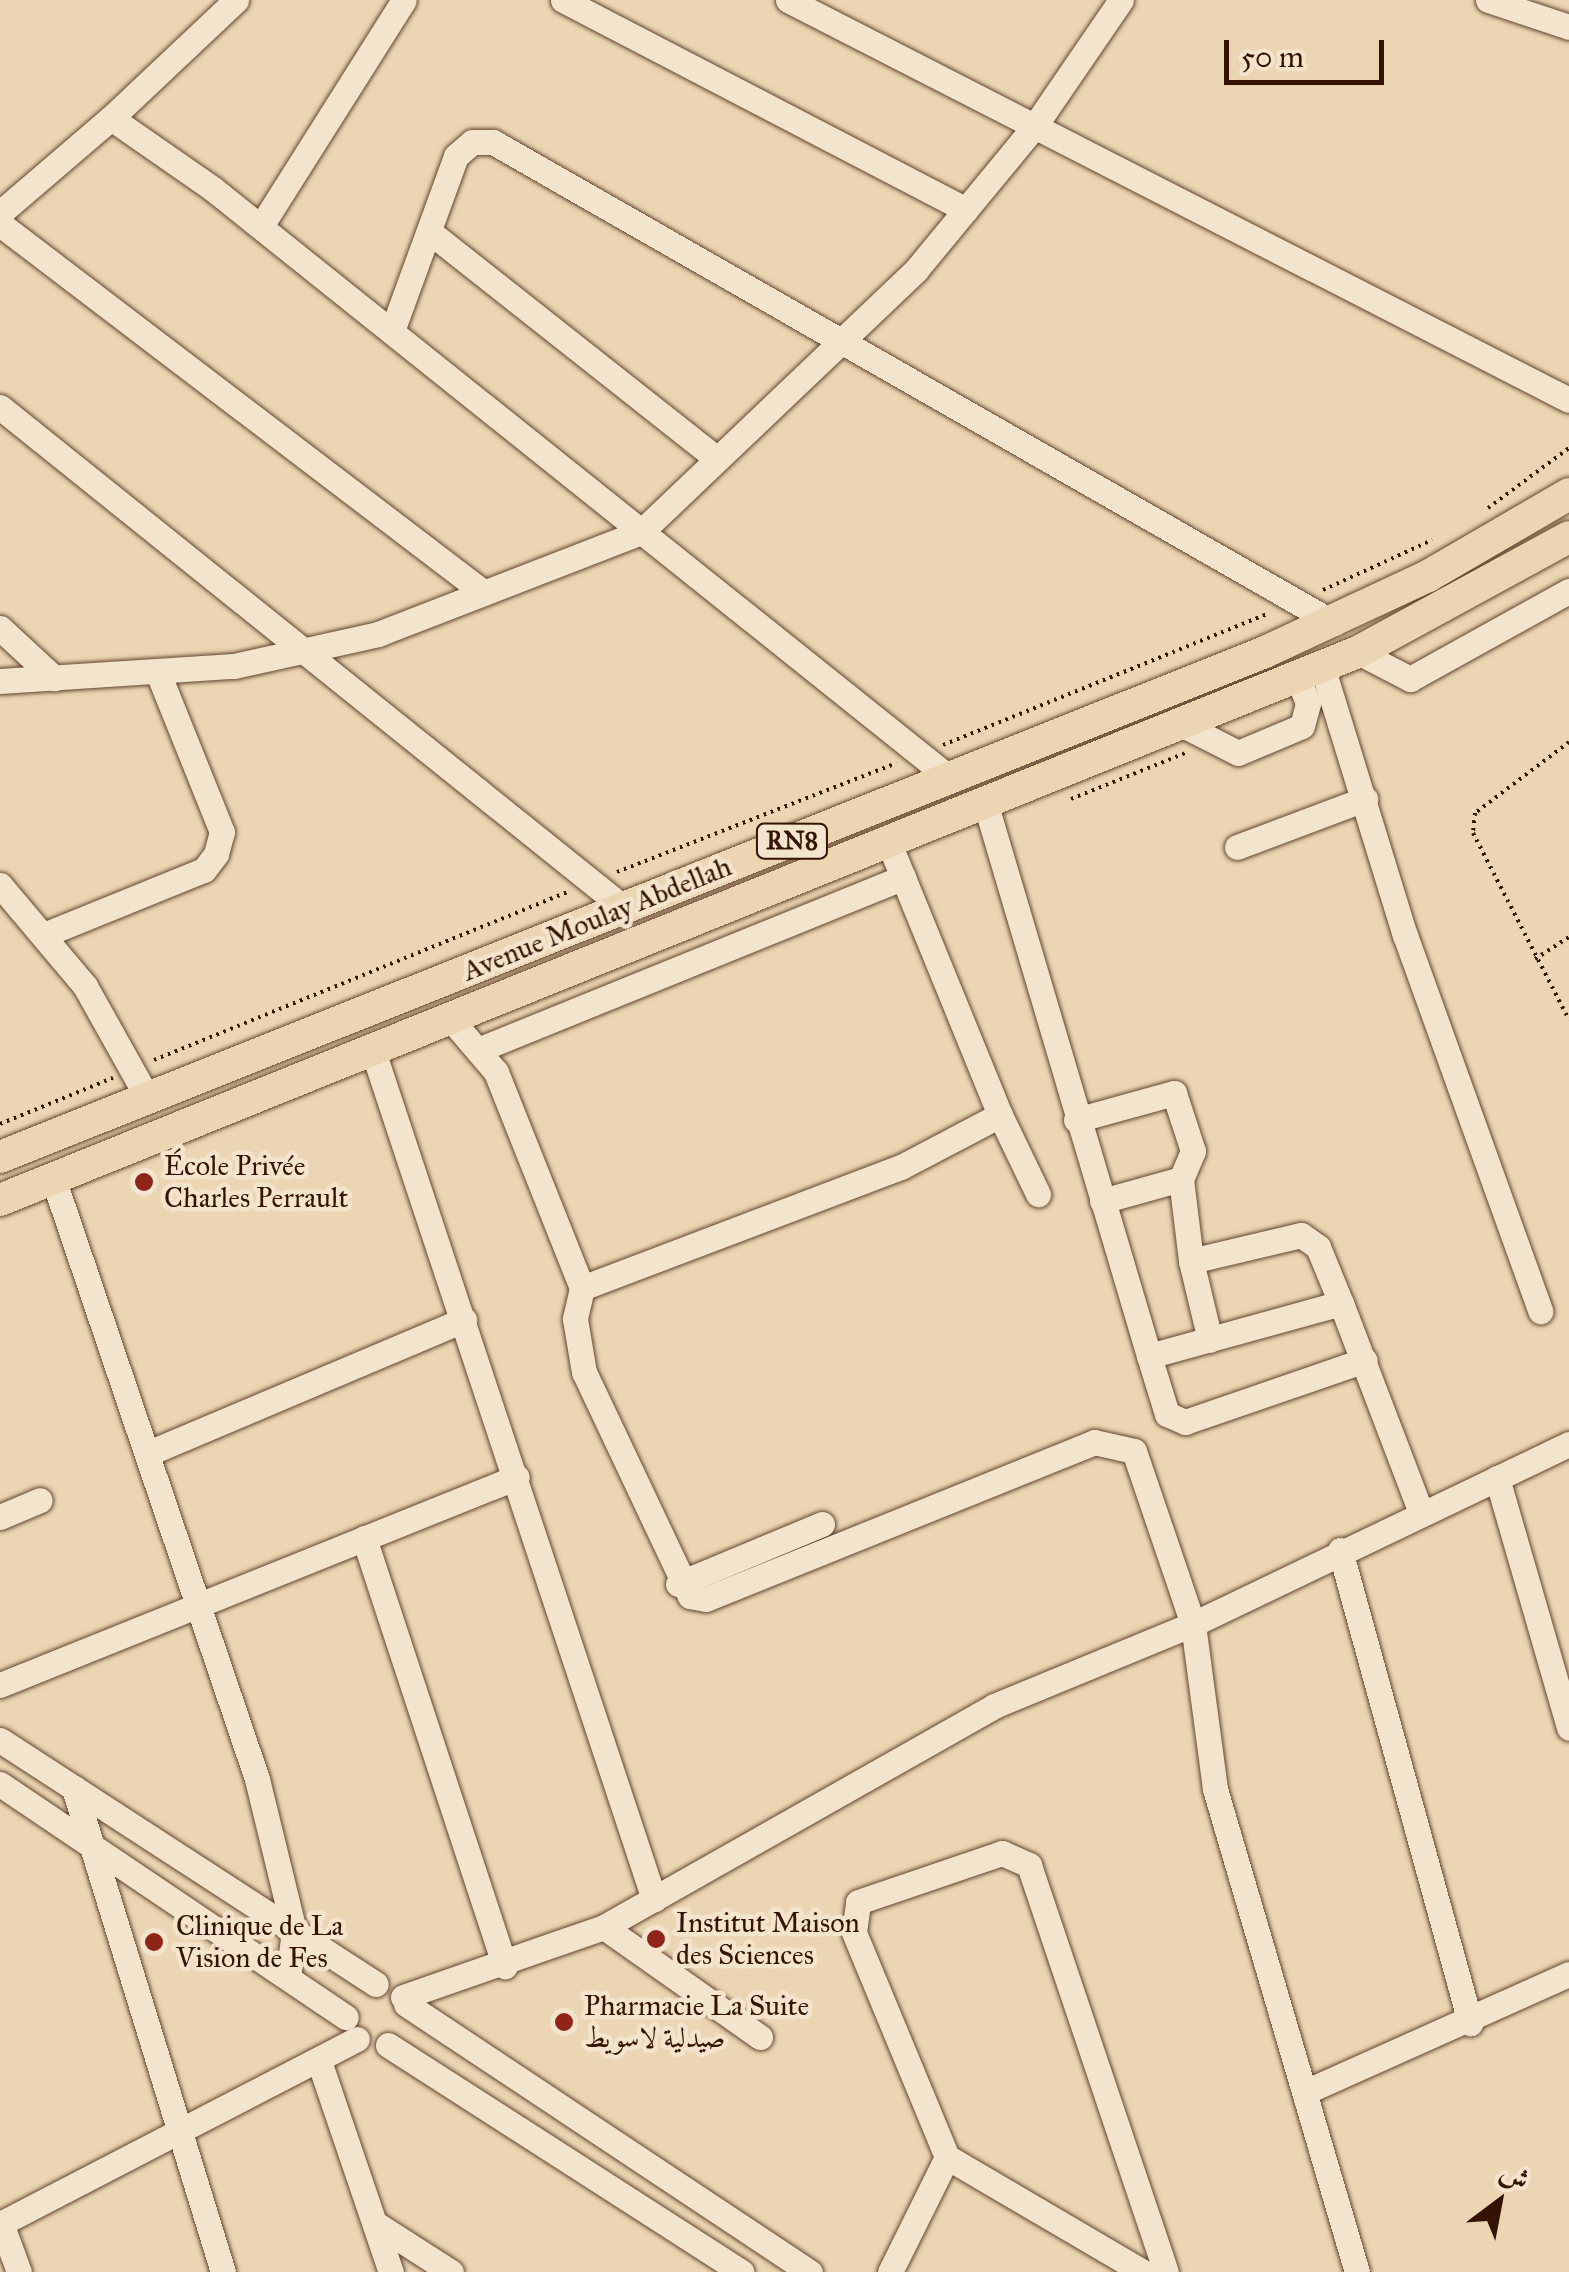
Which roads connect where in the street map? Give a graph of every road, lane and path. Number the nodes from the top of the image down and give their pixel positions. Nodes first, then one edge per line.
1 (236, 0) edge
2 (404, 0) edge
3 (563, 0) edge
4 (788, 0) edge
5 (1121, 0) edge
6 (1488, 0) edge
7 (1569, 27) edge
8 (111, 118) junction
9 (1034, 128) junction
10 (966, 210) junction
11 (0, 213) edge
12 (0, 224) edge
13 (260, 226) junction
14 (430, 233) junction
15 (392, 331) junction
16 (846, 342) junction
17 (1569, 400) edge
18 (0, 407) edge
19 (1569, 448) edge
20 (716, 458) junction
21 (1569, 494) edge
22 (1482, 512) dead end
23 (1449, 531) dead end
24 (640, 532) junction
25 (1569, 537) edge
26 (1569, 590) edge
27 (483, 592) junction
28 (1297, 602) junction
29 (1334, 623) junction
30 (0, 628) edge
31 (308, 650) junction
32 (1358, 652) junction
33 (1310, 671) junction
34 (158, 674) junction
35 (54, 678) junction
36 (0, 681) edge
37 (1178, 724) junction
38 (1569, 742) edge
39 (933, 764) junction
40 (1365, 799) junction
41 (985, 802) junction
42 (888, 840) junction
43 (1237, 848) dead end
44 (903, 877) junction
45 (593, 882) junction
46 (0, 885) edge
47 (619, 904) junction
48 (46, 934) junction
49 (1569, 936) edge
50 (1535, 959) junction
51 (449, 1017) junction
52 (1569, 1020) edge
53 (372, 1048) junction
54 (478, 1050) junction
55 (141, 1083) junction
56 (1000, 1115) junction
57 (1076, 1120) junction
58 (0, 1124) edge
59 (0, 1157) edge
60 (54, 1178) junction
61 (1181, 1179) junction
62 (1038, 1194) dead end
63 (0, 1200) edge
64 (1102, 1201) junction
65 (1191, 1261) junction
66 (582, 1288) junction
67 (1342, 1303) junction
68 (1540, 1311) dead end
69 (464, 1320) junction
70 (1210, 1340) junction
71 (1149, 1356) junction
72 (1365, 1360) junction
73 (1569, 1444) edge
74 (151, 1452) junction
75 (517, 1477) junction
76 (1496, 1478) junction
77 (40, 1500) dead end
78 (1421, 1514) junction
79 (0, 1516) edge
80 (822, 1524) dead end
81 (364, 1538) junction
82 (1340, 1550) junction
83 (678, 1584) junction
84 (199, 1606) junction
85 (1192, 1624) junction
86 (1560, 1650) edge
87 (0, 1684) edge
88 (1569, 1728) edge
89 (0, 1740) edge
90 (0, 1784) edge
91 (74, 1788) junction
92 (83, 1838) junction
93 (654, 1899) junction
94 (604, 1927) junction
95 (294, 1931) junction
96 (505, 1966) junction
97 (1569, 1974) edge
98 (288, 1977) junction
99 (376, 1984) junction
100 (405, 2001) junction
101 (1470, 2022) junction
102 (351, 2028) junction
103 (760, 2037) dead end
104 (388, 2045) junction
105 (318, 2061) junction
106 (1305, 2092) junction
107 (176, 2139) junction
108 (947, 2157) junction
109 (1, 2223) edge
110 (376, 2224) junction
111 (20, 2272) edge
112 (224, 2272) edge
113 (392, 2272) edge
114 (451, 2272) edge
115 (741, 2272) edge
116 (810, 2272) edge
117 (890, 2272) edge
118 (1143, 2272) edge
119 (1166, 2272) edge
120 (1357, 2272) edge

1 - 8 street
2 - 13 street
3 - 10 street
4 - 9 street
5 - 9 street
6 - 7 street
8 - 11 street
8 - 13 street
9 - 10 street
9 - 17 street
10 - 16 street
12 - 27 street
13 - 15 street
14 - 15 street
14 - 16 street
14 - 20 street
15 - 24 street
16 - 20 street
16 - 28 street
18 - 31 street
19 - 22 path
20 - 24 street
21 - 29 main road, Avenue Moulay Abdellah / RN8
23 - 28 path
24 - 27 street
24 - 39 street
25 - 32 main road, Avenue Moulay Abdellah / RN8
26 - 32 street
27 - 31 street
28 - 29 street
28 - 39 path
29 - 39 main road, Avenue Moulay Abdellah / RN8
30 - 35 street
31 - 34 street
31 - 45 street
32 - 33 main road, Avenue Moulay Abdellah / RN8
33 - 37 main road, Avenue Moulay Abdellah / RN8
33 - 37 street
33 - 40 street
34 - 35 street
34 - 48 street
35 - 36 street
37 - 41 main road, Avenue Moulay Abdellah / RN8
38 - 50 path
39 - 45 path
39 - 47 main road, Avenue Moulay Abdellah / RN8
40 - 43 street
40 - 68 street
41 - 42 main road, Avenue Moulay Abdellah / RN8
41 - 57 street
42 - 44 street
42 - 51 main road, Avenue Moulay Abdellah / RN8
44 - 54 street
44 - 56 street
45 - 47 street
45 - 55 path
46 - 48 street
47 - 55 main road, Avenue Moulay Abdellah / RN8
48 - 55 street
49 - 50 path
50 - 52 path
51 - 53 main road, Avenue Moulay Abdellah / RN8
51 - 54 street
53 - 60 main road, Avenue Moulay Abdellah / RN8
53 - 69 street
54 - 66 street
55 - 58 path
55 - 59 main road, Avenue Moulay Abdellah / RN8
56 - 62 street
56 - 66 street
57 - 61 street
57 - 64 street
60 - 63 main road, Avenue Moulay Abdellah / RN8
60 - 74 street
61 - 64 street
61 - 65 street
64 - 71 street
65 - 67 street
65 - 70 street
66 - 83 street
67 - 70 street
67 - 72 street
69 - 74 street
69 - 75 street
70 - 71 street
71 - 72 street
72 - 78 street
73 - 76 street
74 - 84 street
75 - 81 street
75 - 93 street
76 - 78 street
76 - 86 street
77 - 79 street
78 - 82 street
80 - 83 street
81 - 84 street
81 - 96 street
82 - 85 street
82 - 101 street
83 - 85 street
84 - 87 street
84 - 95 street
85 - 93 street
85 - 106 street
86 - 88 street
89 - 91 street
90 - 92 street
91 - 92 street
91 - 95 street
92 - 98 street
92 - 107 street
93 - 94 street
94 - 96 street
94 - 103 street
95 - 98 street
95 - 99 street
96 - 100 street
97 - 101 street
98 - 102 street
99 - 100 street
99 - 102 street
100 - 104 street
100 - 116 street
101 - 106 street
102 - 104 street
102 - 105 street
104 - 115 street
105 - 107 street
105 - 110 street
106 - 120 street
107 - 109 street
107 - 112 street
108 - 117 street
108 - 118 street
108 - 119 street
109 - 111 street
110 - 113 street
110 - 114 street

